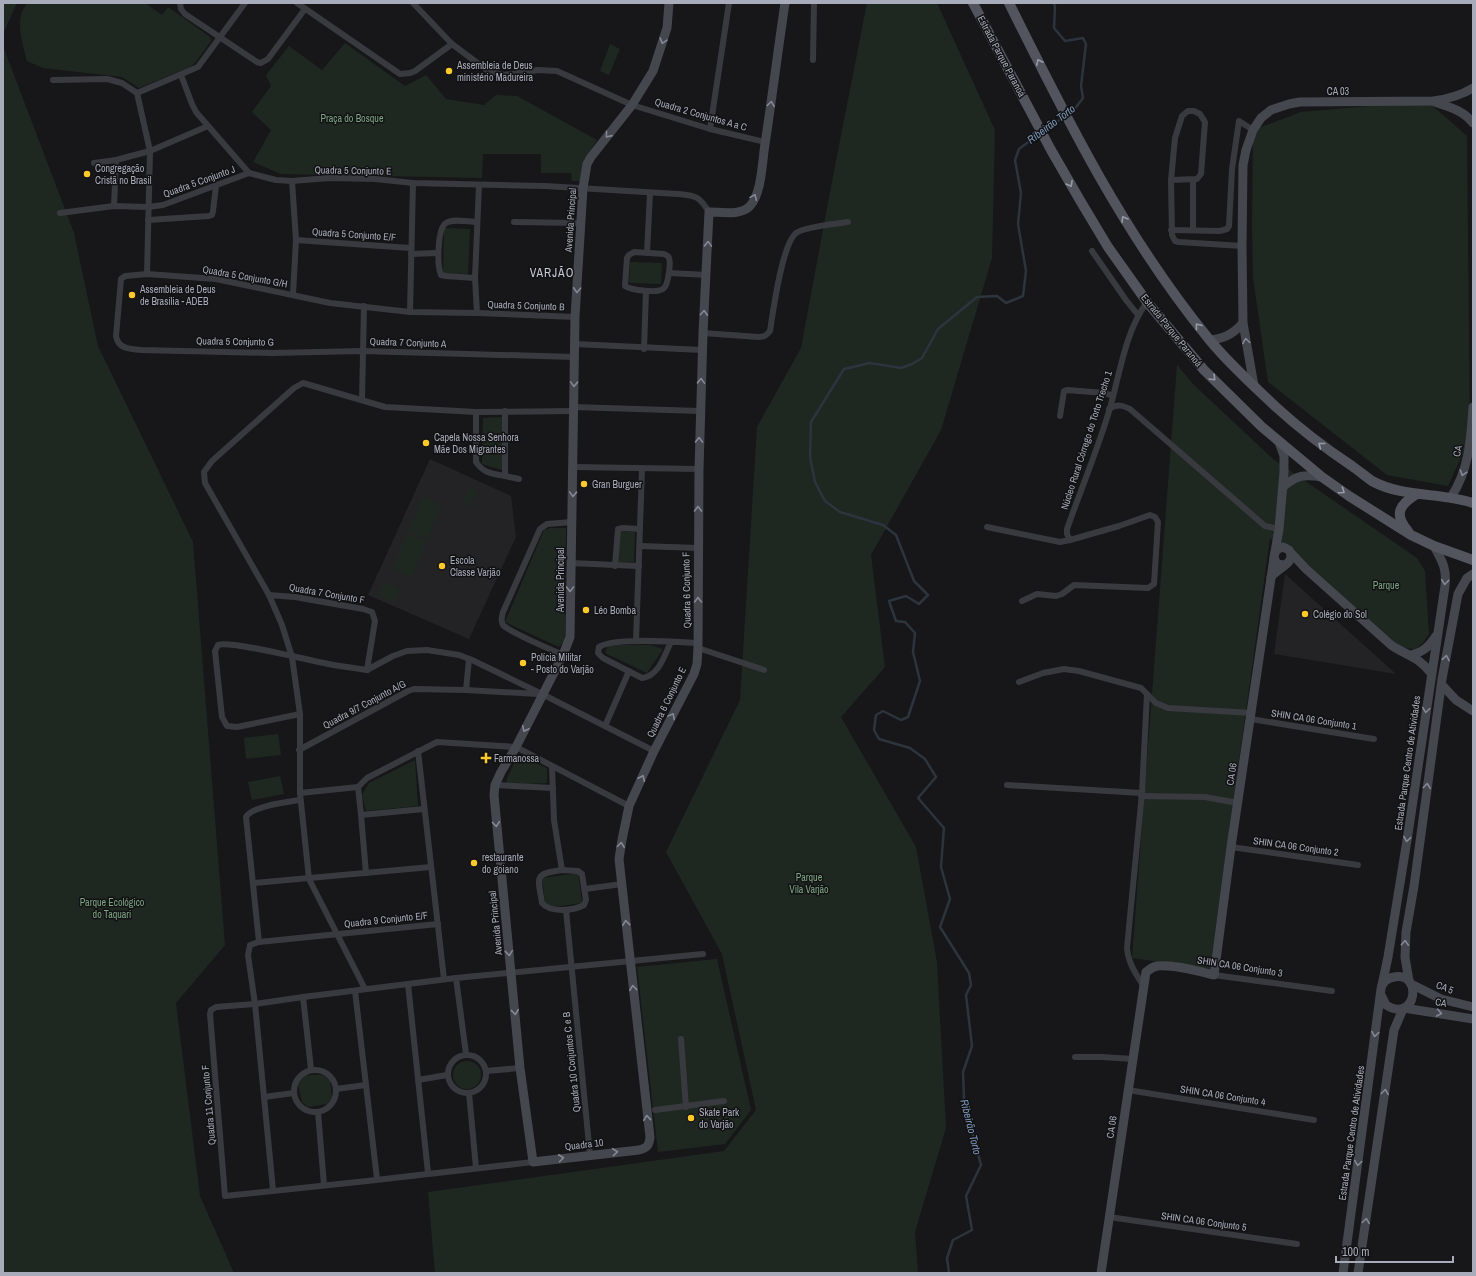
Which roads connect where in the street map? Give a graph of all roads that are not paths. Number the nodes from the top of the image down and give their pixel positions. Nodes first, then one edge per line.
1 (180, 3) edge
2 (245, 3) edge
3 (297, 3) edge
4 (413, 3) edge
5 (669, 3) edge
6 (729, 3) edge
7 (785, 3) edge
8 (814, 3) edge
9 (974, 3) edge
10 (1010, 3) edge
11 (305, 9) junction
12 (221, 38) junction
13 (452, 44) junction
14 (813, 60) dead end
15 (181, 74) junction
16 (53, 80) dead end
17 (1473, 88) edge
18 (137, 93) junction
19 (1433, 101) junction
20 (632, 105) junction
21 (1473, 123) edge
22 (208, 126) junction
23 (710, 128) junction
24 (1253, 130) junction
25 (765, 142) junction
26 (150, 151) junction
27 (116, 160) junction
28 (94, 163) dead end
29 (250, 173) junction
30 (1171, 180) junction
31 (1193, 180) junction
32 (292, 181) junction
33 (413, 183) junction
34 (479, 185) junction
35 (216, 186) junction
36 (583, 188) junction
37 (650, 193) junction
38 (114, 206) junction
39 (148, 207) junction
40 (709, 212) junction
41 (60, 213) dead end
42 (148, 220) junction
43 (477, 222) junction
44 (514, 222) dead end
45 (848, 222) dead end
46 (580, 223) junction
47 (1171, 230) junction
48 (1193, 230) junction
49 (296, 240) junction
50 (1242, 246) junction
51 (411, 251) junction
52 (1092, 251) dead end
53 (647, 252) junction
54 (438, 253) junction
55 (669, 273) junction
56 (147, 274) junction
57 (707, 275) junction
58 (476, 278) junction
59 (646, 291) junction
60 (292, 294) junction
61 (1147, 302) junction
62 (364, 306) junction
63 (410, 312) junction
64 (477, 313) junction
65 (1138, 315) junction
66 (575, 317) junction
67 (1243, 323) junction
68 (703, 333) junction
69 (116, 336) joint
70 (1209, 340) junction
71 (575, 344) junction
72 (644, 348) junction
73 (702, 350) junction
74 (362, 351) junction
75 (575, 357) junction
76 (1254, 386) junction
77 (1113, 396) junction
78 (362, 400) junction
79 (1473, 407) edge
80 (573, 409) junction
81 (1109, 409) junction
82 (505, 411) junction
83 (700, 411) junction
84 (476, 412) junction
85 (1060, 416) dead end
86 (1280, 442) junction
87 (573, 467) junction
88 (642, 469) junction
89 (699, 469) junction
90 (505, 476) junction
91 (1322, 477) junction
92 (519, 479) dead end
93 (1283, 487) junction
94 (1417, 494) junction
95 (1451, 497) junction
96 (1473, 503) edge
97 (572, 522) junction
98 (987, 528) dead end
99 (640, 529) junction
100 (1279, 530) junction
101 (1411, 535) junction
102 (1070, 540) junction
103 (640, 546) junction
104 (1434, 546) junction
105 (698, 548) junction
106 (1291, 553) junction
107 (1274, 555) junction
108 (1473, 560) edge
109 (570, 564) junction
110 (1285, 565) junction
111 (615, 566) junction
112 (639, 566) junction
113 (1306, 569) junction
114 (1473, 574) edge
115 (1271, 576) junction
116 (269, 595) junction
117 (1022, 601) dead end
118 (1437, 634) junction
119 (636, 641) junction
120 (671, 642) junction
121 (698, 643) junction
122 (563, 655) junction
123 (1411, 656) junction
124 (292, 657) junction
125 (469, 659) junction
126 (367, 670) junction
127 (764, 670) dead end
128 (629, 671) junction
129 (1431, 673) junction
130 (1019, 682) dead end
131 (1442, 685) junction
132 (466, 690) junction
133 (542, 694) junction
134 (1147, 694) junction
135 (1456, 700) junction
136 (1440, 702) junction
137 (1473, 711) edge
138 (300, 714) junction
139 (1251, 716) junction
140 (605, 726) junction
141 (1374, 738) dead end
142 (516, 747) junction
143 (299, 750) junction
144 (418, 751) junction
145 (654, 751) junction
146 (552, 766) junction
147 (495, 785) junction
148 (1007, 785) dead end
149 (358, 788) junction
150 (553, 788) junction
151 (300, 793) junction
152 (1141, 794) junction
153 (300, 800) junction
154 (1238, 803) junction
155 (629, 806) junction
156 (424, 808) junction
157 (362, 815) junction
158 (1231, 848) junction
159 (1358, 865) dead end
160 (432, 867) junction
161 (562, 870) junction
162 (366, 873) junction
163 (309, 879) junction
164 (253, 883) junction
165 (622, 884) junction
166 (585, 889) junction
167 (566, 910) junction
168 (438, 924) junction
169 (337, 935) junction
170 (259, 942) junction
171 (703, 954) dead end
172 (630, 962) junction
173 (571, 967) junction
174 (1146, 972) joint
175 (511, 974) junction
176 (1214, 975) junction
177 (456, 978) junction
178 (444, 979) junction
179 (1410, 983) junction
180 (408, 984) junction
181 (1143, 985) junction
182 (1382, 985) junction
183 (365, 989) junction
184 (355, 990) junction
185 (1332, 991) dead end
186 (1381, 995) junction
187 (302, 996) junction
188 (255, 1004) junction
189 (1473, 1007) edge
190 (1403, 1008) junction
191 (1473, 1019) edge
192 (681, 1039) dead end
193 (466, 1054) junction
194 (1075, 1057) dead end
195 (1133, 1059) junction
196 (520, 1068) junction
197 (311, 1069) junction
198 (486, 1071) junction
199 (447, 1075) junction
200 (418, 1080) junction
201 (366, 1085) junction
202 (336, 1089) junction
203 (1128, 1090) junction
204 (469, 1093) junction
205 (294, 1094) junction
206 (264, 1097) junction
207 (724, 1101) dead end
208 (686, 1107) junction
209 (655, 1110) dead end
210 (318, 1112) junction
211 (1314, 1120) dead end
212 (639, 1150) joint
213 (590, 1155) junction
214 (533, 1162) junction
215 (476, 1168) junction
216 (428, 1174) junction
217 (377, 1179) junction
218 (324, 1185) junction
219 (273, 1190) junction
220 (1108, 1217) junction
221 (1297, 1244) dead end
222 (1101, 1273) edge
223 (1343, 1273) edge
224 (1358, 1273) edge

1 - 12 street
2 - 12 street
3 - 11 street
4 - 13 street, Quadra 2 Conjuntos A a C
5 -> 20 street, Avenida Principal
6 - 23 street
25 -> 7 street
8 - 14 street
9 -> 61 main road, Estrada Parque Paranoá
70 -> 10 main road
11 - 12 street
11 - 13 street
12 - 15 street
13 - 20 street, Quadra 2 Conjuntos A a C
15 - 18 street
15 - 22 street, Quadra 5 Conjunto J
16 - 18 street
17 - 19 street, CA 03
18 - 26 street, Quadra 5 Conjunto J
19 - 21 street, CA 03
19 - 24 street, CA 03
20 - 23 street, Quadra 2 Conjuntos A a C
20 -> 36 street, Avenida Principal
22 - 26 street
22 - 29 street, Quadra 5 Conjunto J
23 - 25 street, Quadra 2 Conjuntos A a C
24 - 48 street
24 - 50 street, CA 03
40 -> 25 street
26 - 27 street
26 - 39 street, Quadra 5 Conjunto J
27 - 28 street
27 - 38 street
29 - 32 street, Quadra 5 Conjunto E
29 - 35 street, Quadra 5 Conjunto J
30 - 31 street
30 - 31 street
30 - 47 street
31 - 48 street
32 - 33 street, Quadra 5 Conjunto E
32 - 49 street
33 - 34 street, Quadra 5 Conjunto E
33 - 51 street
34 - 36 street, Quadra 5 Conjunto E
34 - 43 street
35 - 39 street, Quadra 5 Conjunto J
35 - 42 street
36 - 37 street, Quadra 5 Conjunto E
36 - 46 street, Avenida Principal
37 - 40 street, Quadra 5 Conjunto E
37 - 53 street
38 - 39 street
38 - 41 street
39 - 42 street
57 -> 40 street
42 - 56 street
43 - 54 street
43 - 58 street
44 - 46 street
45 - 68 street
46 -> 66 street, Avenida Principal
47 - 48 street
47 - 50 street
49 - 51 street, Quadra 5 Conjunto E/F
49 - 60 street
50 - 67 street, CA 03
51 - 54 street, Quadra 5 Conjunto E/F
51 - 63 street
52 - 65 street
53 - 55 street
53 - 59 street
54 - 58 street
55 - 57 street
55 - 59 street
56 - 60 street, Quadra 5 Conjunto G/H
56 - 69 street, Quadra 5 Conjunto G/H
68 -> 57 street
58 - 64 street
59 - 72 street
60 - 62 street, Quadra 5 Conjunto G/H
61 - 65 street, Núcleo Rural Córrego do Torto Trecho 1
61 -> 86 main road, Estrada Parque Paranoá
62 - 63 street, Quadra 5 Conjunto B
62 - 74 street
63 - 64 street, Quadra 5 Conjunto B
64 - 66 street, Quadra 5 Conjunto B
65 - 77 street, Núcleo Rural Córrego do Torto Trecho 1
66 - 71 street, Avenida Principal
67 - 70 street
76 -> 67 street, CA 03
68 - 73 street
69 - 74 street, Quadra 5 Conjunto G
70 - 76 main road
71 - 72 street
71 - 75 street, Avenida Principal
72 - 73 street
83 -> 73 street
74 - 75 street, Quadra 7 Conjunto A
74 - 78 street, Quadra 7 Conjunto A
75 -> 80 street, Avenida Principal
94 -> 76 main road
77 - 81 street, Núcleo Rural Córrego do Torto Trecho 1
77 - 85 street
78 - 84 street
78 - 116 street
79 -> 95 street, CA
80 - 82 street
80 - 83 street
80 - 87 street, Avenida Principal
81 - 100 street
81 - 102 street, Núcleo Rural Córrego do Torto Trecho 1
82 - 84 street
82 - 90 street
89 -> 83 street
84 - 90 street
86 - 91 main road, Estrada Parque Paranoá
86 - 93 street, CA 06
87 - 88 street
87 -> 97 street, Avenida Principal
88 - 89 street
88 - 99 street
105 -> 89 street
90 - 92 street
91 - 93 street
91 -> 101 main road, Estrada Parque Paranoá
93 - 100 street, CA 06
94 - 95 main road
94 - 101 main road
95 - 96 main road
97 - 109 street, Avenida Principal
97 - 122 street
98 - 102 street
99 - 103 street
99 - 111 street
100 - 107 street, CA 06
101 - 104 main road, Estrada Parque Paranoá
102 - 117 street
103 - 105 street, Quadra 6 Conjunto F
103 - 112 street
104 - 108 main road, Estrada Parque Paranoá
104 -> 118 street, Estrada Parque Centro de Atividades
121 -> 105 street, Quadra 6 Conjunto F
106 - 107 street
106 - 110 street
106 - 113 street
107 - 110 street
107 - 115 street, CA 06
109 - 111 street
109 -> 122 street, Avenida Principal
110 - 113 street
110 - 115 street
111 - 112 street
112 - 119 street
113 - 123 street
131 -> 114 street
115 - 139 street, CA 06
116 - 124 street
116 - 126 street, Quadra 7 Conjunto F
118 - 123 street
118 - 129 street, Estrada Parque Centro de Atividades
119 - 120 street
119 - 128 street
120 - 121 street
120 - 128 street
121 - 127 street
145 -> 121 street, Quadra 6 Conjunto E
122 - 133 street, Avenida Principal
123 - 129 street
124 - 126 street
124 - 138 street
124 - 138 street
125 - 126 street
125 - 132 street
125 - 133 street
128 - 140 street
129 -> 182 street, Estrada Parque Centro de Atividades
130 - 134 street, SHIN CA 06 Conjunto 1
131 - 135 street
131 - 136 street
132 - 133 street, Quadra 9/7 Conjunto A/G
132 - 143 street, Quadra 9/7 Conjunto A/G
133 - 140 street
133 -> 142 street, Avenida Principal
134 - 139 street, SHIN CA 06 Conjunto 1
134 - 152 street
135 - 136 street
135 - 137 street
179 -> 136 street
138 - 143 street
139 - 141 street, SHIN CA 06 Conjunto 1
139 - 154 street, CA 06
140 - 145 street
142 - 144 street
142 - 146 street
142 - 147 street, Avenida Principal
143 - 151 street
144 - 149 street
144 - 156 street
155 -> 145 street, Quadra 6 Conjunto E
146 - 150 street
146 - 155 street
147 - 150 street
147 -> 175 street, Avenida Principal
148 - 152 street
149 - 151 street
149 - 157 street
150 - 161 street
151 - 153 street
152 - 154 street
152 - 181 street
153 - 163 street
153 - 164 street
154 - 158 street, CA 06
165 -> 155 street, Quadra 6 Conjunto E
156 - 157 street
156 - 160 street
157 - 162 street
158 - 159 street, SHIN CA 06 Conjunto 2
158 - 176 street, CA 06
160 - 162 street
160 - 168 street
161 - 166 street
161 - 167 street
162 - 163 street
163 - 164 street
163 - 169 street
164 - 170 street
165 - 166 street
172 -> 165 street, Quadra 6 Conjunto E
166 - 167 street
167 - 173 street, Quadra 10 Conjuntos C e B
168 - 169 street, Quadra 9 Conjunto E/F
168 - 178 street
169 - 170 street, Quadra 9 Conjunto E/F
169 - 183 street
170 - 188 street
171 - 172 street
172 - 173 street
212 -> 172 street, Quadra 6 Conjunto E
173 - 175 street
173 - 213 street, Quadra 10 Conjuntos C e B
174 - 176 street, SHIN CA 06 Conjunto 3
174 - 181 street, CA 06
175 - 177 street
175 -> 196 street, Avenida Principal
176 - 185 street, SHIN CA 06 Conjunto 3
177 - 178 street
177 - 193 street
178 - 180 street
179 - 182 street
179 - 189 street, CA 5
179 - 190 street
180 - 183 street
180 - 200 street
181 - 195 street, CA 06
182 - 186 street
183 - 184 street
184 - 187 street
184 - 201 street
186 - 190 street
186 -> 223 street, Estrada Parque Centro de Atividades
187 - 188 street
187 - 197 street
188 - 206 street
188 - 219 street, Quadra 11 Conjunto F
190 -> 191 street, CA
224 -> 190 street
192 - 208 street
193 - 198 street
193 - 199 street
194 - 195 street
195 - 203 street, CA 06
196 - 198 street
196 - 214 street, Avenida Principal
197 - 202 street
197 - 205 street
198 - 204 street
199 - 200 street
199 - 204 street
200 - 216 street
201 - 202 street
201 - 217 street
202 - 210 street
203 - 211 street, SHIN CA 06 Conjunto 4
203 - 220 street, CA 06
204 - 215 street
205 - 206 street
205 - 210 street
206 - 219 street
207 - 208 street
208 - 209 street
210 - 218 street
213 -> 212 street, Quadra 10
214 -> 213 street, Quadra 10
214 - 215 street
215 - 216 street
216 - 217 street
217 - 218 street
218 - 219 street
220 - 221 street, SHIN CA 06 Conjunto 5
220 - 222 street, CA 06

